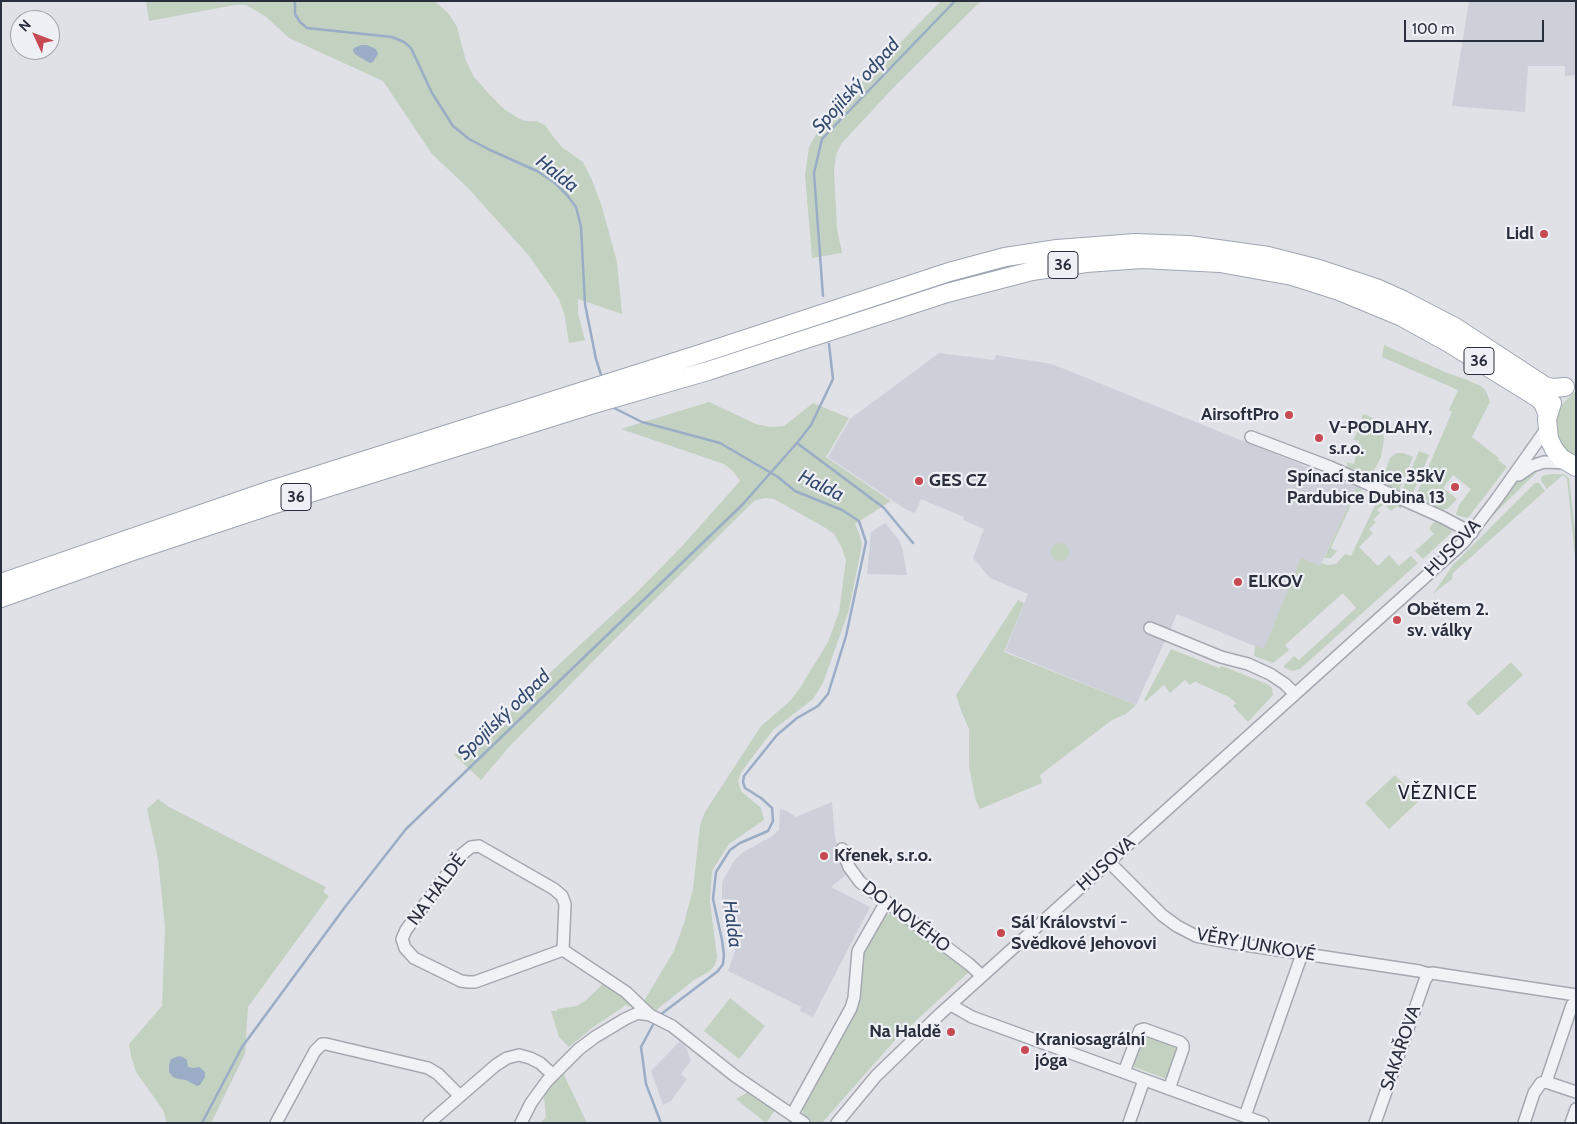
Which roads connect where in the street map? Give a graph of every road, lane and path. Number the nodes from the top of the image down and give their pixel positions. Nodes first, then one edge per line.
1 (649, 379) junction
2 (1571, 384) edge
3 (591, 397) junction
4 (1547, 422) junction
5 (1251, 437) dead end
6 (1573, 465) edge
7 (1496, 500) junction
8 (1472, 532) junction
9 (1, 583) edge
10 (1, 598) edge
11 (1150, 628) dead end
12 (1295, 694) junction
13 (842, 849) dead end
14 (1109, 862) junction
15 (886, 902) junction
16 (563, 950) junction
17 (1302, 954) junction
18 (1429, 974) junction
19 (982, 976) junction
20 (1574, 1000) edge
21 (951, 1005) junction
22 (650, 1015) junction
23 (1124, 1072) junction
24 (552, 1074) junction
25 (1144, 1080) junction
26 (1546, 1082) junction
27 (1169, 1089) junction
28 (1576, 1092) edge
29 (460, 1096) junction
30 (1576, 1109) edge
31 (792, 1114) junction
32 (1245, 1116) junction
33 (276, 1123) edge
34 (429, 1123) edge
35 (522, 1123) edge
36 (804, 1123) edge
37 (837, 1123) edge
38 (1129, 1123) edge
39 (1263, 1123) edge
40 (1375, 1123) edge
41 (1524, 1123) edge
42 (1571, 1123) edge

1 - 2 main road, 36
1 - 3 main road, 36
1 - 4 main road, 36
2 - 4 main road, HUSOVA / 36
3 - 9 main road, 36
3 - 10 main road, 36
4 - 6 main road, HUSOVA / 36
4 - 7 street, HUSOVA
5 - 8 street
6 - 7 street, HUSOVA
7 - 8 street, HUSOVA
8 - 12 street, HUSOVA
11 - 12 street
12 - 14 street, HUSOVA
13 - 15 street, DO NOVÉHO
14 - 17 street, VĚRY JUNKOVÉ
14 - 19 street, HUSOVA
15 - 19 street, DO NOVÉHO
15 - 31 street
16 - 16 street, NA HALDĚ
16 - 22 street
17 - 18 street, VĚRY JUNKOVÉ
17 - 32 street
18 - 20 street, VĚRY JUNKOVÉ
18 - 40 street, SAKAŘOVA
19 - 21 street, HUSOVA
20 - 26 street
21 - 23 street
21 - 37 street, HUSOVA
22 - 24 street
22 - 31 street
23 - 25 street
23 - 27 street
24 - 29 street
24 - 35 street
25 - 27 street
25 - 38 street
26 - 28 street
26 - 41 street
27 - 32 street
29 - 33 street
29 - 34 street
30 - 42 street
31 - 36 street
32 - 39 street

